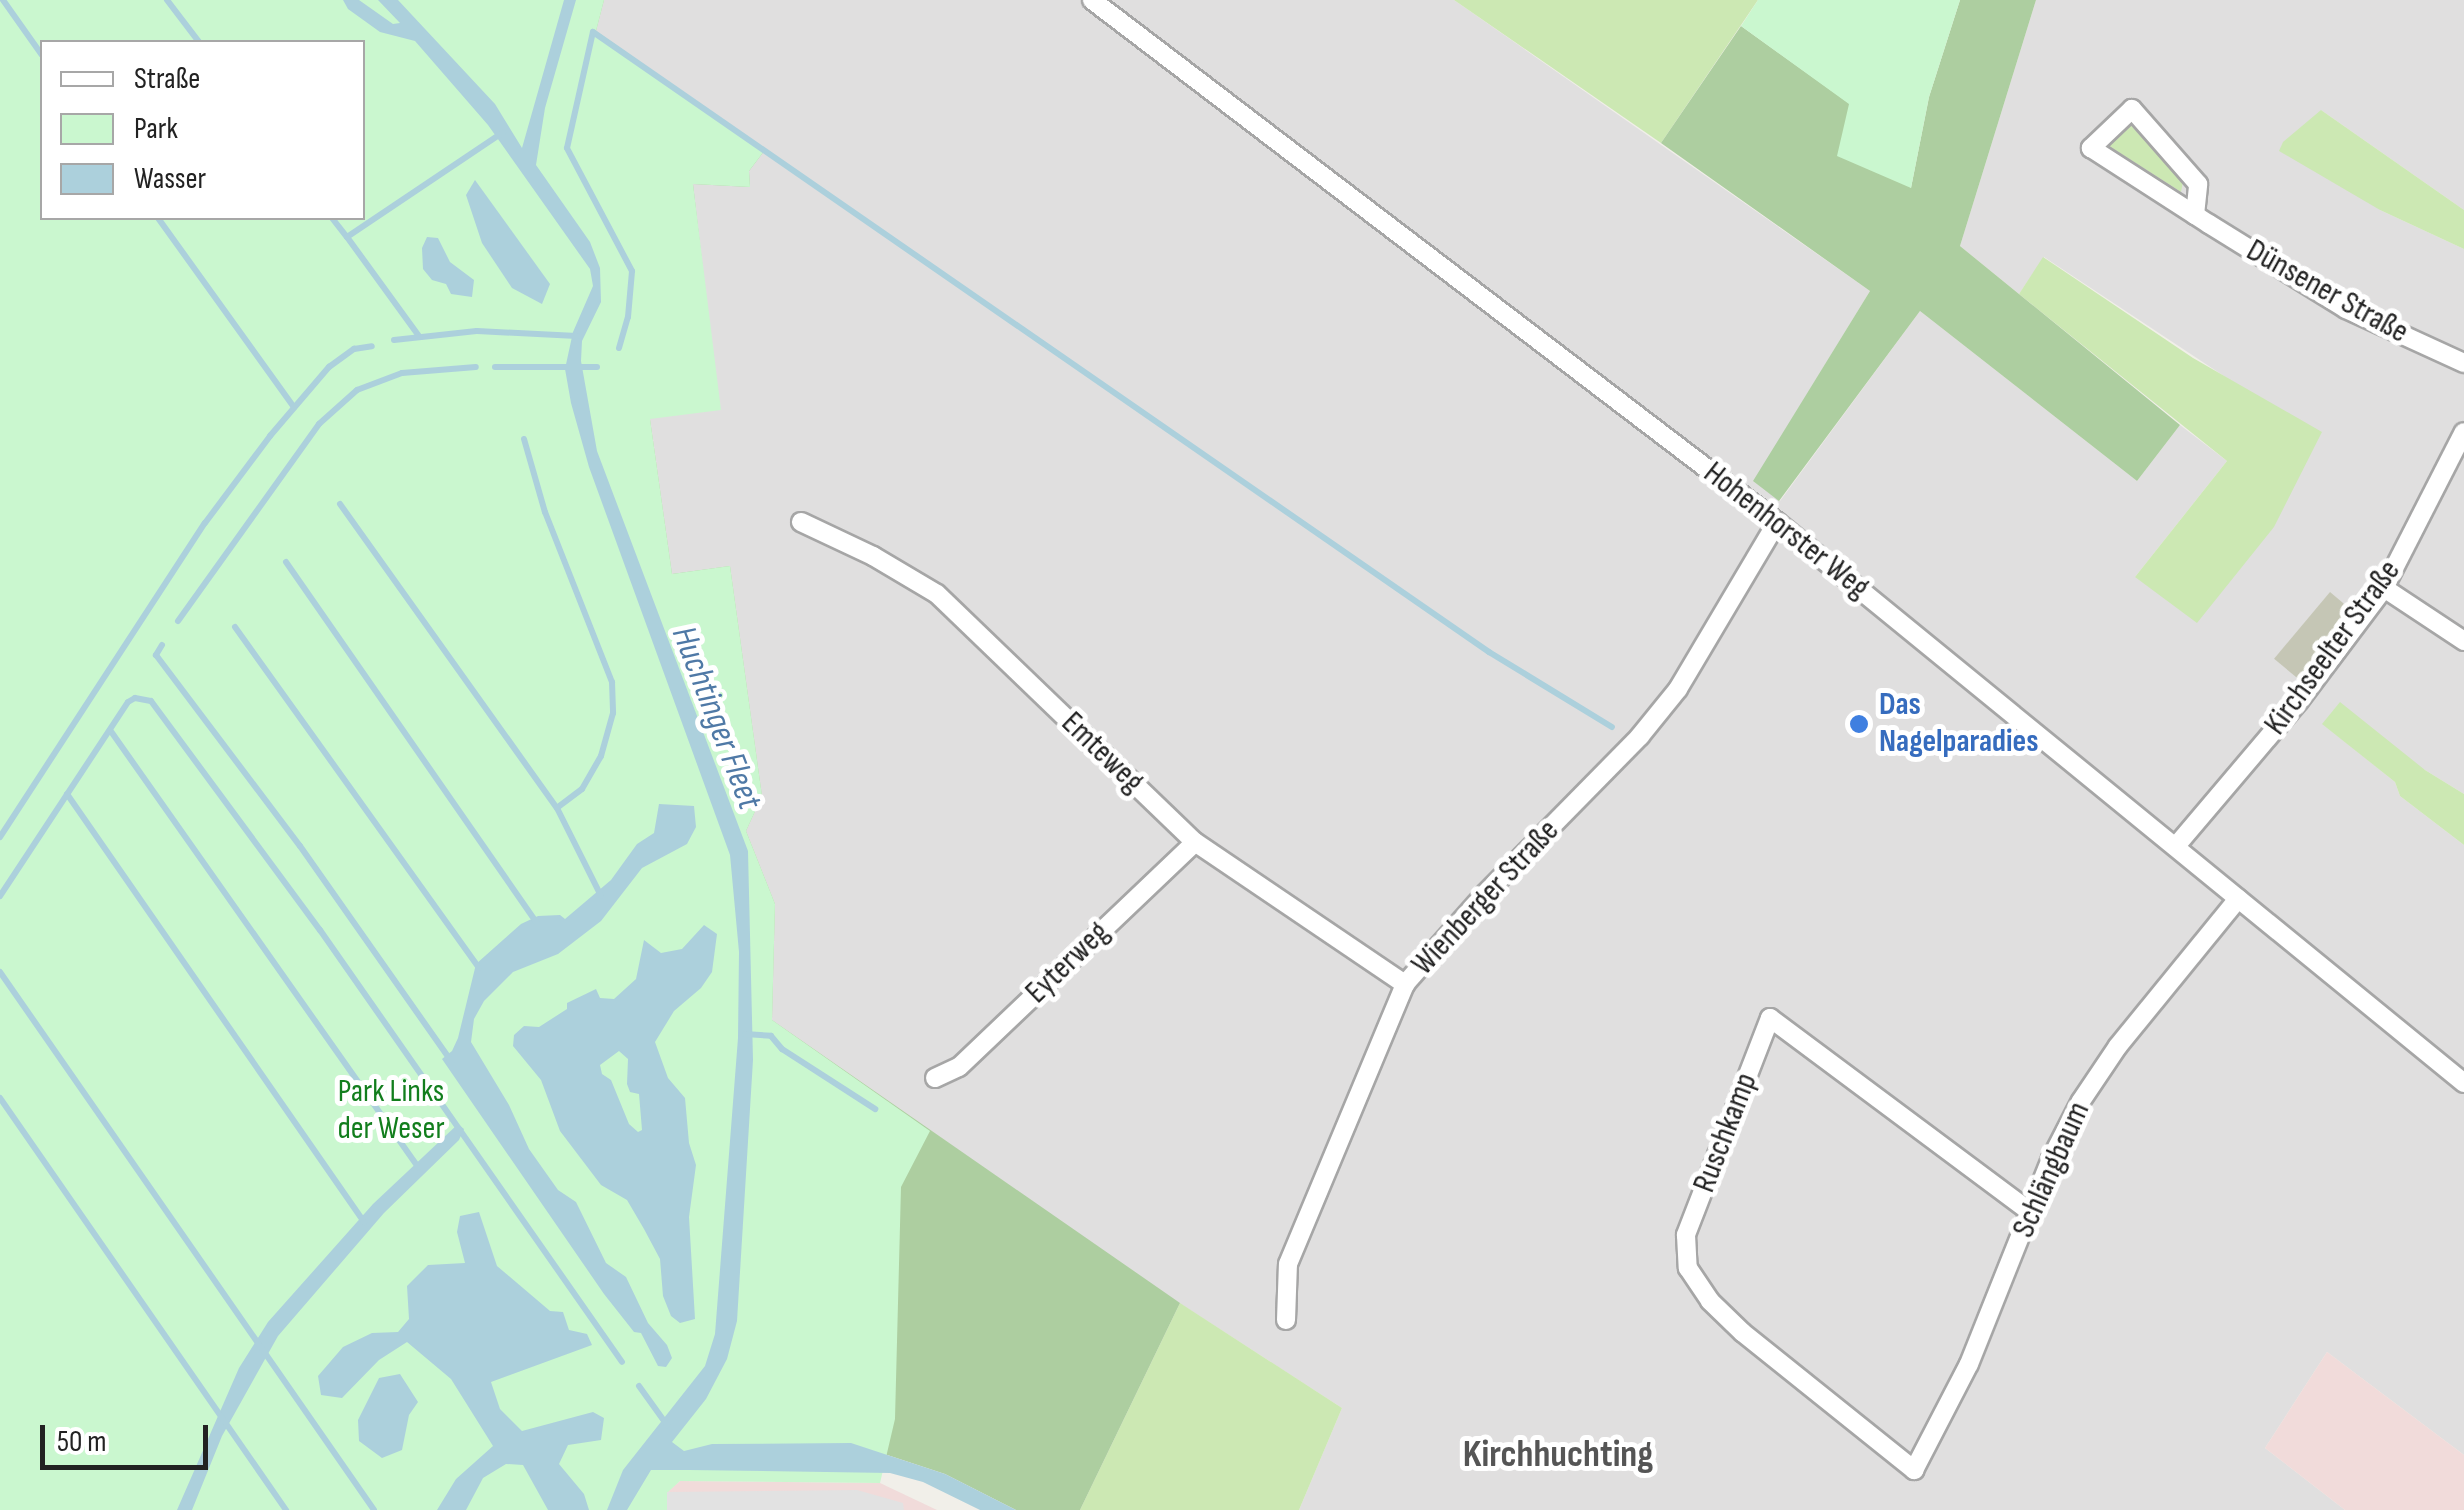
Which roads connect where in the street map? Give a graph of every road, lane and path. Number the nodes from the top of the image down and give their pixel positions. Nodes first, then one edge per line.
1 (1092, 0) edge
2 (2194, 214) junction
3 (2464, 363) edge
4 (2464, 432) edge
5 (801, 522) dead end
6 (1777, 522) junction
7 (2384, 588) junction
8 (2464, 641) edge
9 (1195, 842) junction
10 (2176, 846) junction
11 (2238, 899) junction
12 (1405, 984) junction
13 (936, 1078) dead end
14 (2464, 1082) edge
15 (2029, 1212) junction
16 (1286, 1320) dead end
17 (1914, 1470) joint

1 - 6 street, Hohenhorster Weg
2 - 2 street, Dünsener Straße
2 - 3 street, Dünsener Straße
4 - 7 street, Kirchseelter Straße
5 - 9 street, Emteweg
6 - 10 street, Hohenhorster Weg
6 - 12 street, Wienberger Straße
7 - 8 street
7 - 10 street, Kirchseelter Straße
9 - 12 street, Emteweg
9 - 13 street, Eyterweg
10 - 11 street, Hohenhorster Weg
11 - 14 street, Hohenhorster Weg
11 - 15 street, Schlängbaum
12 - 16 street, Wienberger Straße
15 - 17 street, Schlängbaum
15 - 17 street, Ruschkamp

